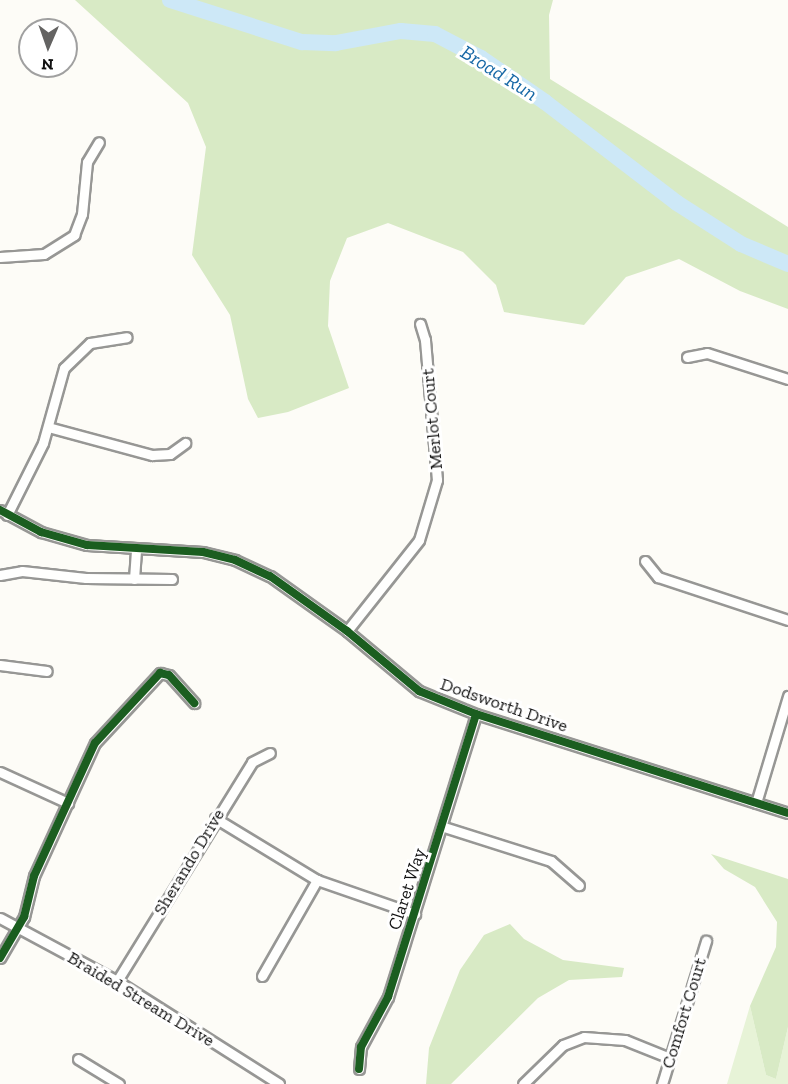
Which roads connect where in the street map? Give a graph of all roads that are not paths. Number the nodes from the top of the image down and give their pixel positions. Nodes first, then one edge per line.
1 (99, 141) dead end
2 (0, 257) edge
3 (420, 324) dead end
4 (127, 337) dead end
5 (687, 357) dead end
6 (788, 379) edge
7 (48, 427) junction
8 (185, 443) dead end
9 (4, 513) edge
10 (136, 550) junction
11 (645, 561) dead end
12 (0, 575) edge
13 (134, 579) junction
14 (172, 579) dead end
15 (788, 620) edge
16 (347, 631) junction
17 (0, 664) edge
18 (47, 671) dead end
19 (788, 696) edge
20 (194, 703) dead end
21 (476, 714) junction
22 (270, 753) dead end
23 (0, 772) edge
24 (68, 803) junction
25 (756, 803) junction
26 (788, 813) edge
27 (215, 818) junction
28 (444, 827) junction
29 (317, 880) junction
30 (579, 885) dead end
31 (415, 914) junction
32 (0, 918) edge
33 (19, 929) junction
34 (706, 941) dead end
35 (0, 958) edge
36 (262, 976) dead end
37 (117, 981) junction
38 (670, 1058) junction
39 (78, 1059) dead end
40 (359, 1069) dead end
41 (119, 1084) edge
42 (279, 1084) edge
43 (523, 1084) edge
44 (662, 1084) edge

1 - 2 street
3 - 16 street, Merlot Court
4 - 7 street
5 - 6 street
7 - 8 street
7 - 9 street
9 - 10 street, Dodsworth Drive
10 - 13 street
10 - 16 street, Dodsworth Drive
11 - 15 street
12 - 13 street
13 - 14 street
16 - 21 street, Dodsworth Drive
17 - 18 street
19 - 25 street
20 - 24 street
21 - 25 street, Dodsworth Drive
21 - 28 street, Claret Way
22 - 27 street, Sherando Drive
23 - 24 street
24 - 33 street
25 - 26 street, Dodsworth Drive
27 - 29 street
27 - 37 street, Sherando Drive
28 - 30 street
28 - 31 street, Claret Way
29 - 31 street
29 - 36 street
31 - 40 street, Claret Way
32 - 33 street, Braided Stream Drive
33 - 35 street
33 - 37 street, Braided Stream Drive
34 - 38 street, Comfort Court
37 - 42 street, Braided Stream Drive
38 - 43 street
38 - 44 street, Comfort Court
39 - 41 street

